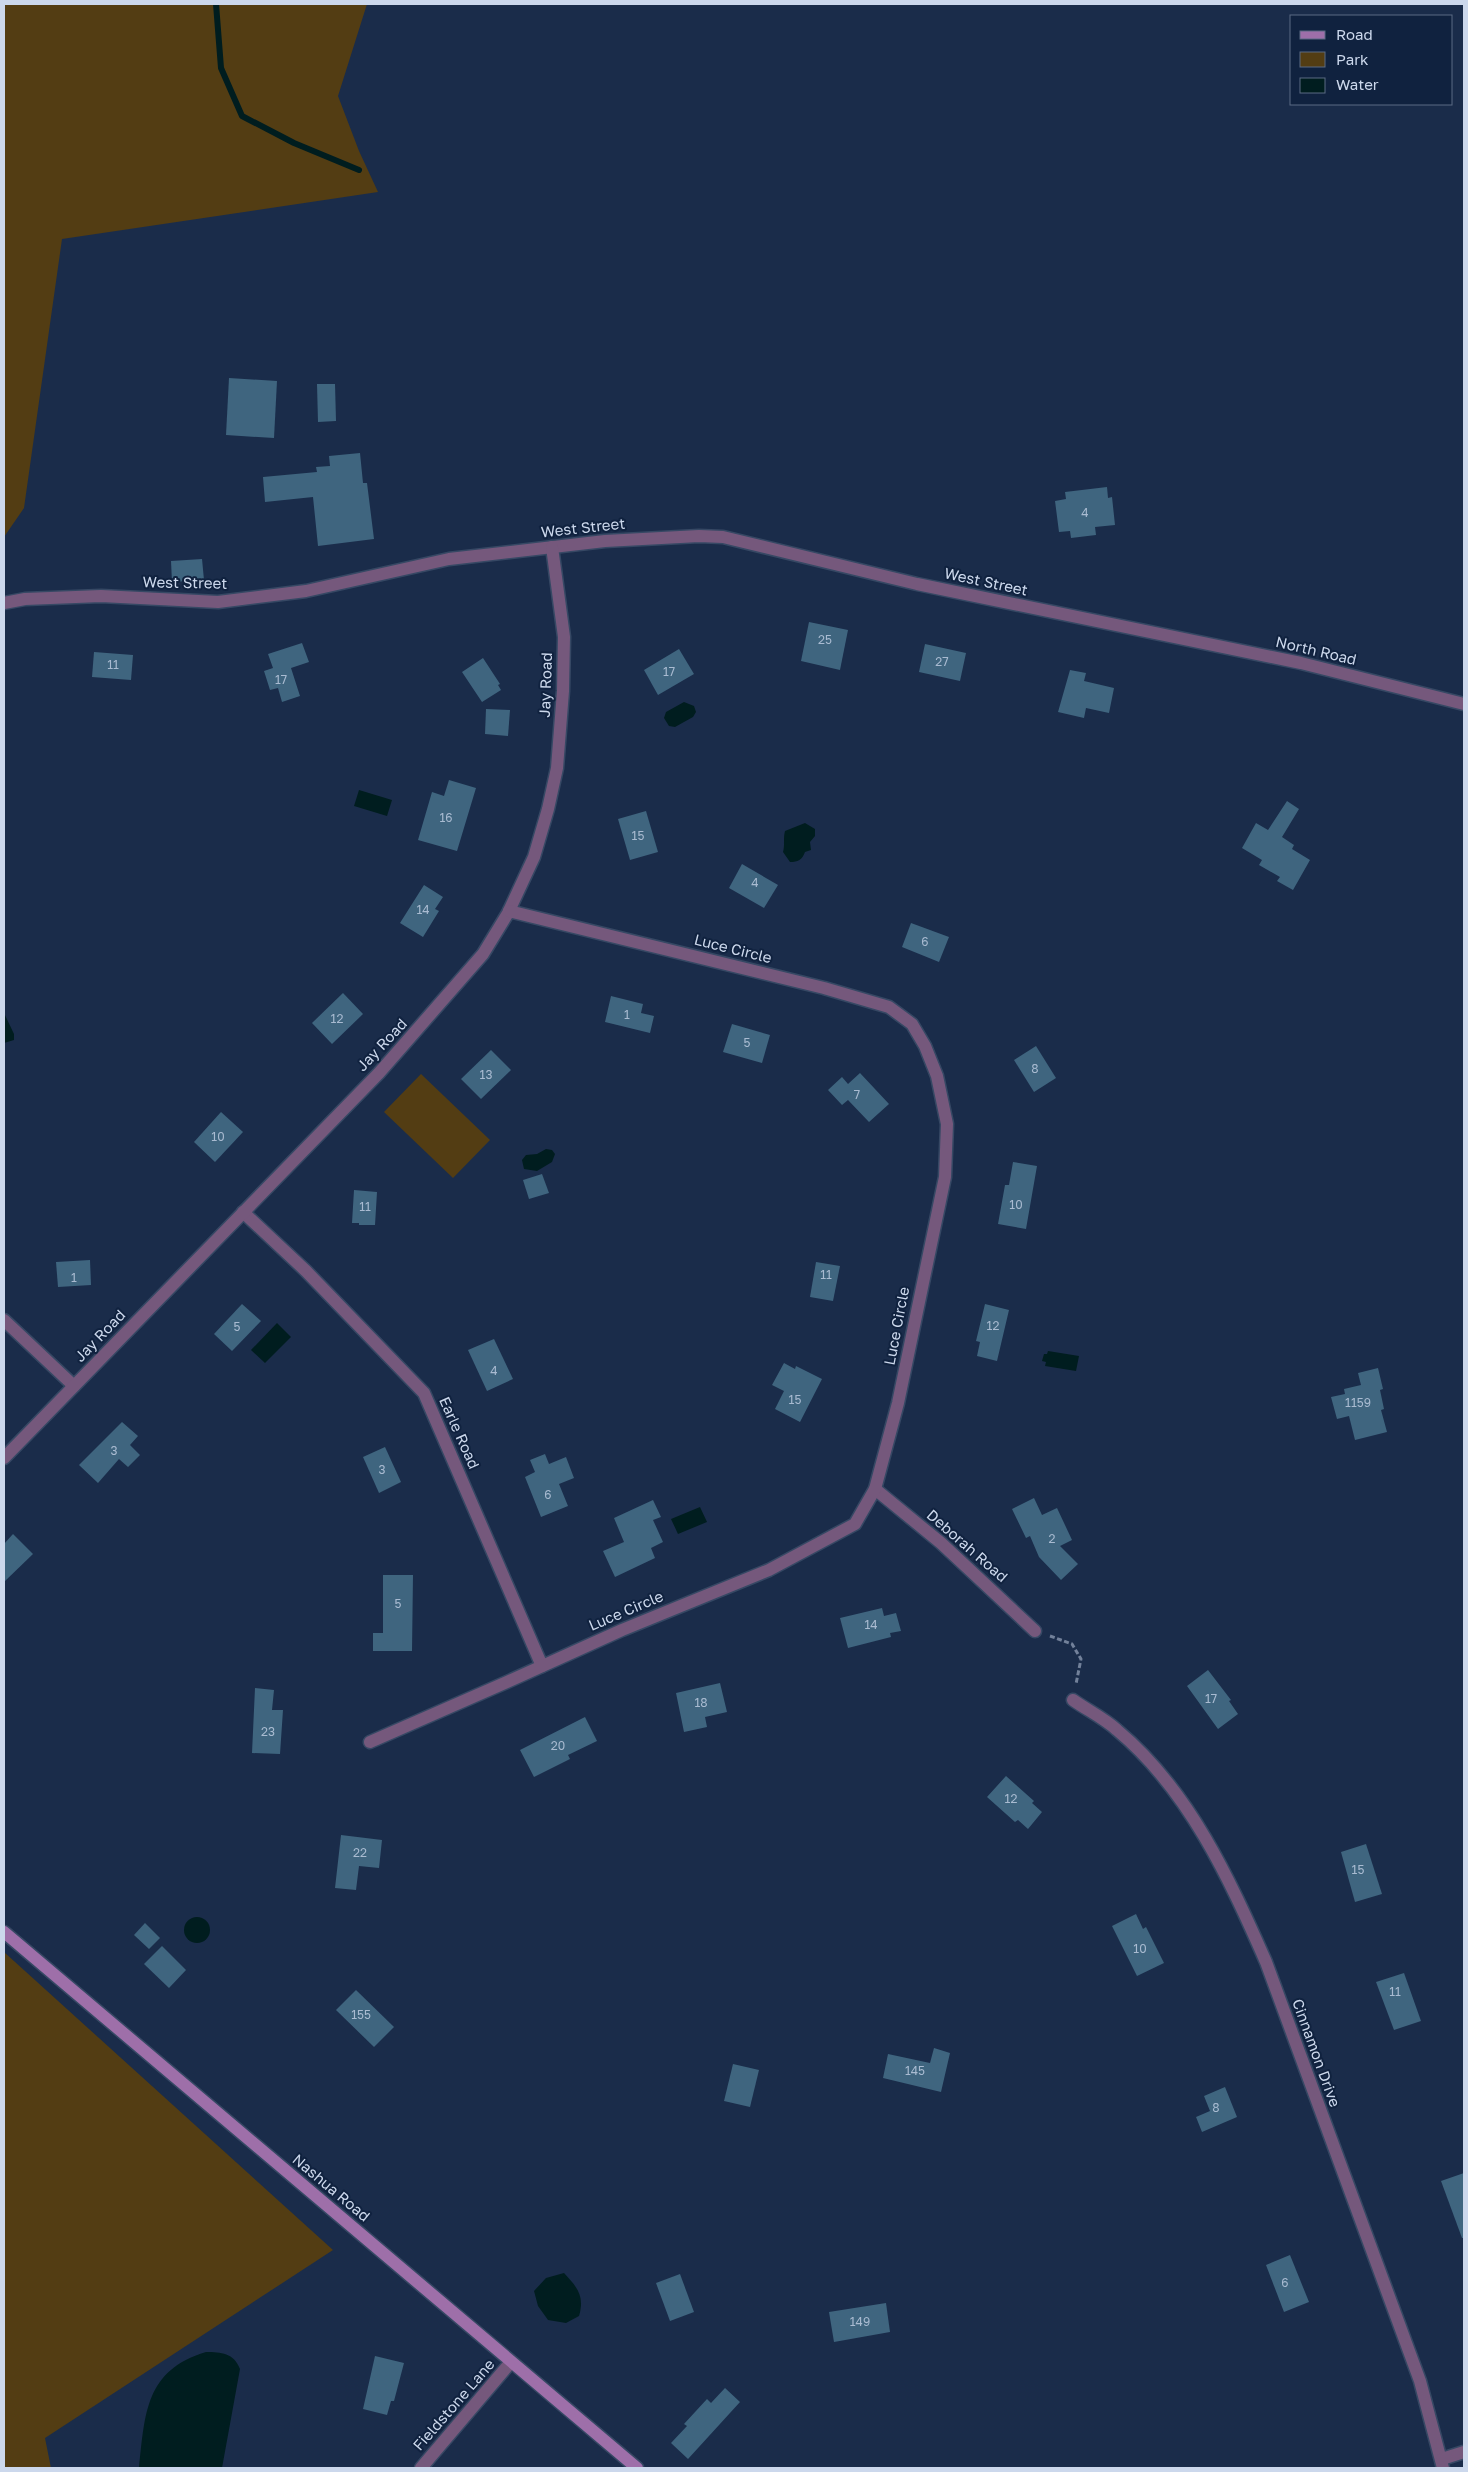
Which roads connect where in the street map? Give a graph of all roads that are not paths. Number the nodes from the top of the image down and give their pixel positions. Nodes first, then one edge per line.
1 (552, 547) junction
2 (4, 603) edge
3 (1160, 634) joint
4 (1464, 704) edge
5 (509, 911) junction
6 (243, 1212) junction
7 (4, 1320) edge
8 (74, 1386) junction
9 (4, 1458) edge
10 (875, 1489) junction
11 (1035, 1631) road end
12 (542, 1666) junction
13 (1072, 1700) road end
14 (370, 1742) dead end
15 (4, 1932) edge
16 (511, 2362) junction
17 (1464, 2452) edge
18 (1442, 2463) edge
19 (421, 2468) edge
20 (637, 2468) edge

1 - 2 street, West Street
1 - 3 street, West Street
1 - 5 street, Jay Road
3 - 4 street, North Road
5 - 6 street, Jay Road
5 - 10 street, Luce Circle
6 - 8 street, Jay Road
6 - 12 street, Earle Road
7 - 8 street
8 - 9 street, Jay Road
10 - 11 street, Deborah Road
10 - 12 street, Luce Circle
12 - 14 street, Luce Circle
13 - 18 street, Cinnamon Drive
15 - 16 main road, Nashua Road
16 - 19 street, Fieldstone Lane
16 - 20 main road, Nashua Road
17 - 18 street

